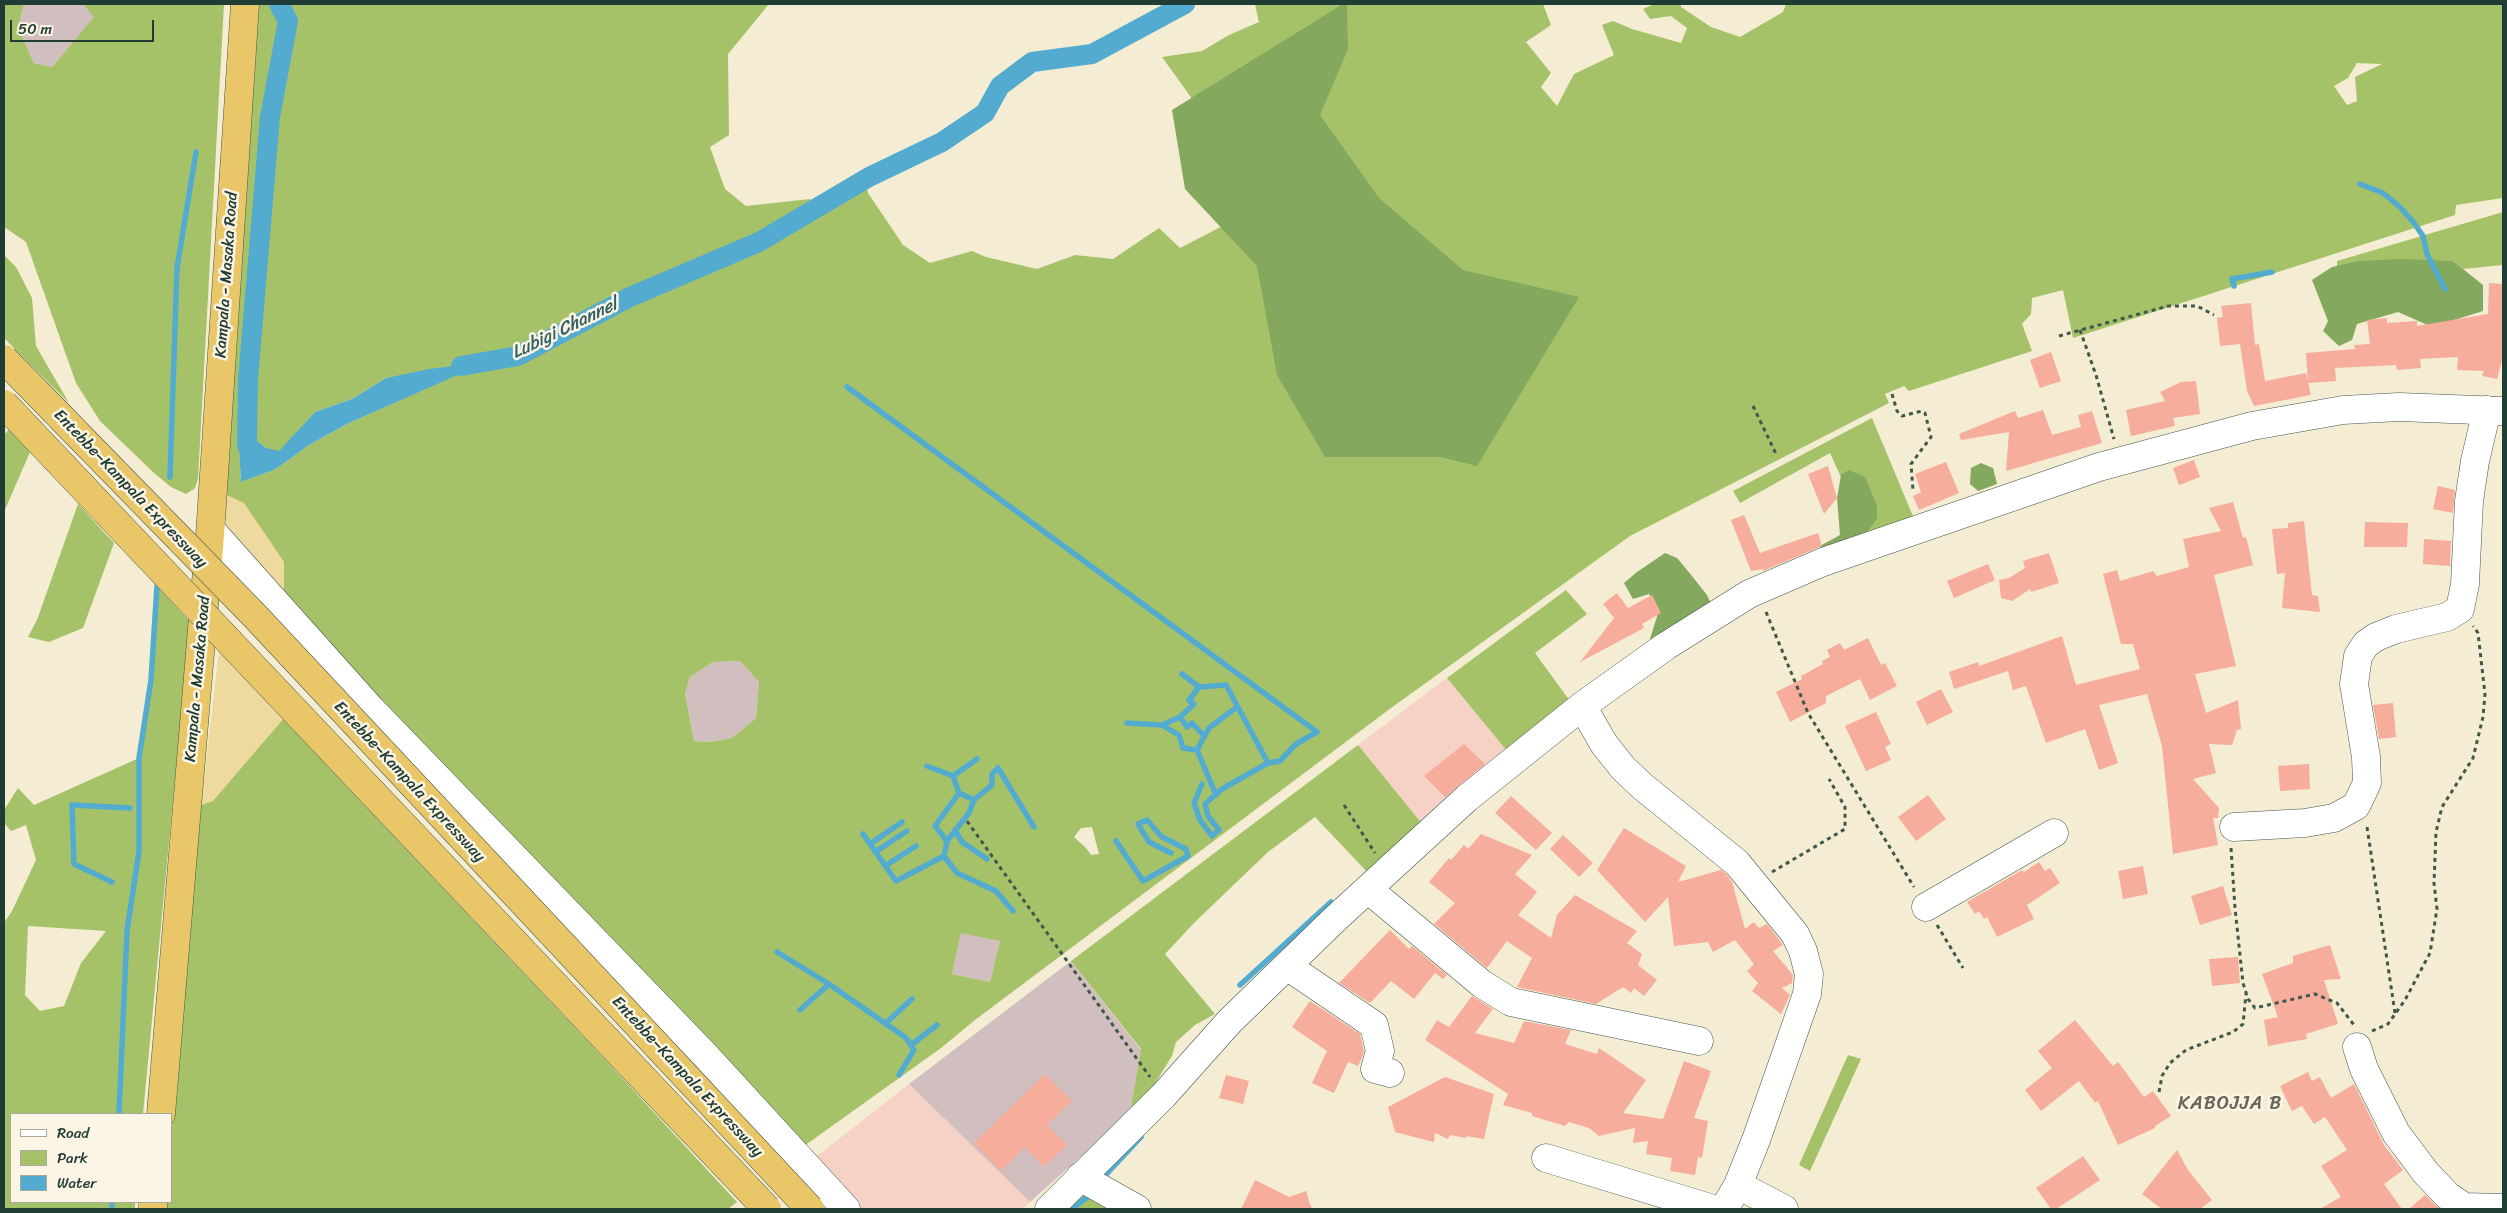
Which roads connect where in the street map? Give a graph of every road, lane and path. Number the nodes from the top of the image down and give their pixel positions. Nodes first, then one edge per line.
1 (245, 4) edge
2 (2214, 315) dead end
3 (2080, 330) junction
4 (2059, 336) dead end
5 (4, 359) edge
6 (1892, 394) dead end
7 (4, 404) edge
8 (1753, 406) dead end
9 (2495, 410) edge
10 (1777, 456) dead end
11 (2120, 461) junction
12 (1913, 490) dead end
13 (211, 530) junction
14 (1757, 591) junction
15 (2460, 609) junction
16 (1582, 706) junction
17 (1829, 779) dead end
18 (1344, 805) dead end
19 (2334, 818) junction
20 (967, 821) dead end
21 (2234, 826) joint
22 (2054, 833) dead end
23 (1379, 881) junction
24 (1756, 884) junction
25 (1926, 907) junction
26 (1287, 966) junction
27 (1963, 968) dead end
28 (2246, 994) junction
29 (2395, 1013) junction
30 (1700, 1041) dead end
31 (2359, 1041) junction
32 (1390, 1073) dead end
33 (2159, 1092) dead end
34 (1163, 1096) junction
35 (161, 1113) edge
36 (1546, 1158) dead end
37 (1080, 1177) junction
38 (1738, 1185) junction
39 (2465, 1208) edge
40 (2503, 1208) edge
41 (767, 1209) edge
42 (810, 1209) edge
43 (846, 1209) edge
44 (1049, 1209) edge
45 (1137, 1209) edge
46 (1713, 1209) edge
47 (1724, 1209) edge
48 (1784, 1209) edge

1 - 13 highway, Kampala - Masaka Road
2 - 3 path
3 - 4 path
3 - 11 path
5 - 42 highway, Entebbe–Kampala Expressway, bridge
6 - 12 path
7 - 41 highway, Entebbe–Kampala Expressway, bridge
8 - 10 path
9 - 11 street
9 - 15 street
11 - 14 street
13 - 35 highway, Kampala - Masaka Road
13 - 43 street
14 - 16 street
14 - 25 path
15 - 19 street
15 - 29 path
16 - 23 street
16 - 24 street
17 - 24 path
18 - 23 path
19 - 21 street
19 - 29 path
20 - 34 path
21 - 28 path
22 - 25 street
23 - 26 street
23 - 30 street
24 - 38 street
25 - 27 path
26 - 32 street
26 - 34 street
28 - 31 path
28 - 33 path
29 - 31 path
31 - 39 street
34 - 37 street
36 - 46 street
37 - 44 street
37 - 45 street
38 - 47 street
38 - 48 street
39 - 40 street

